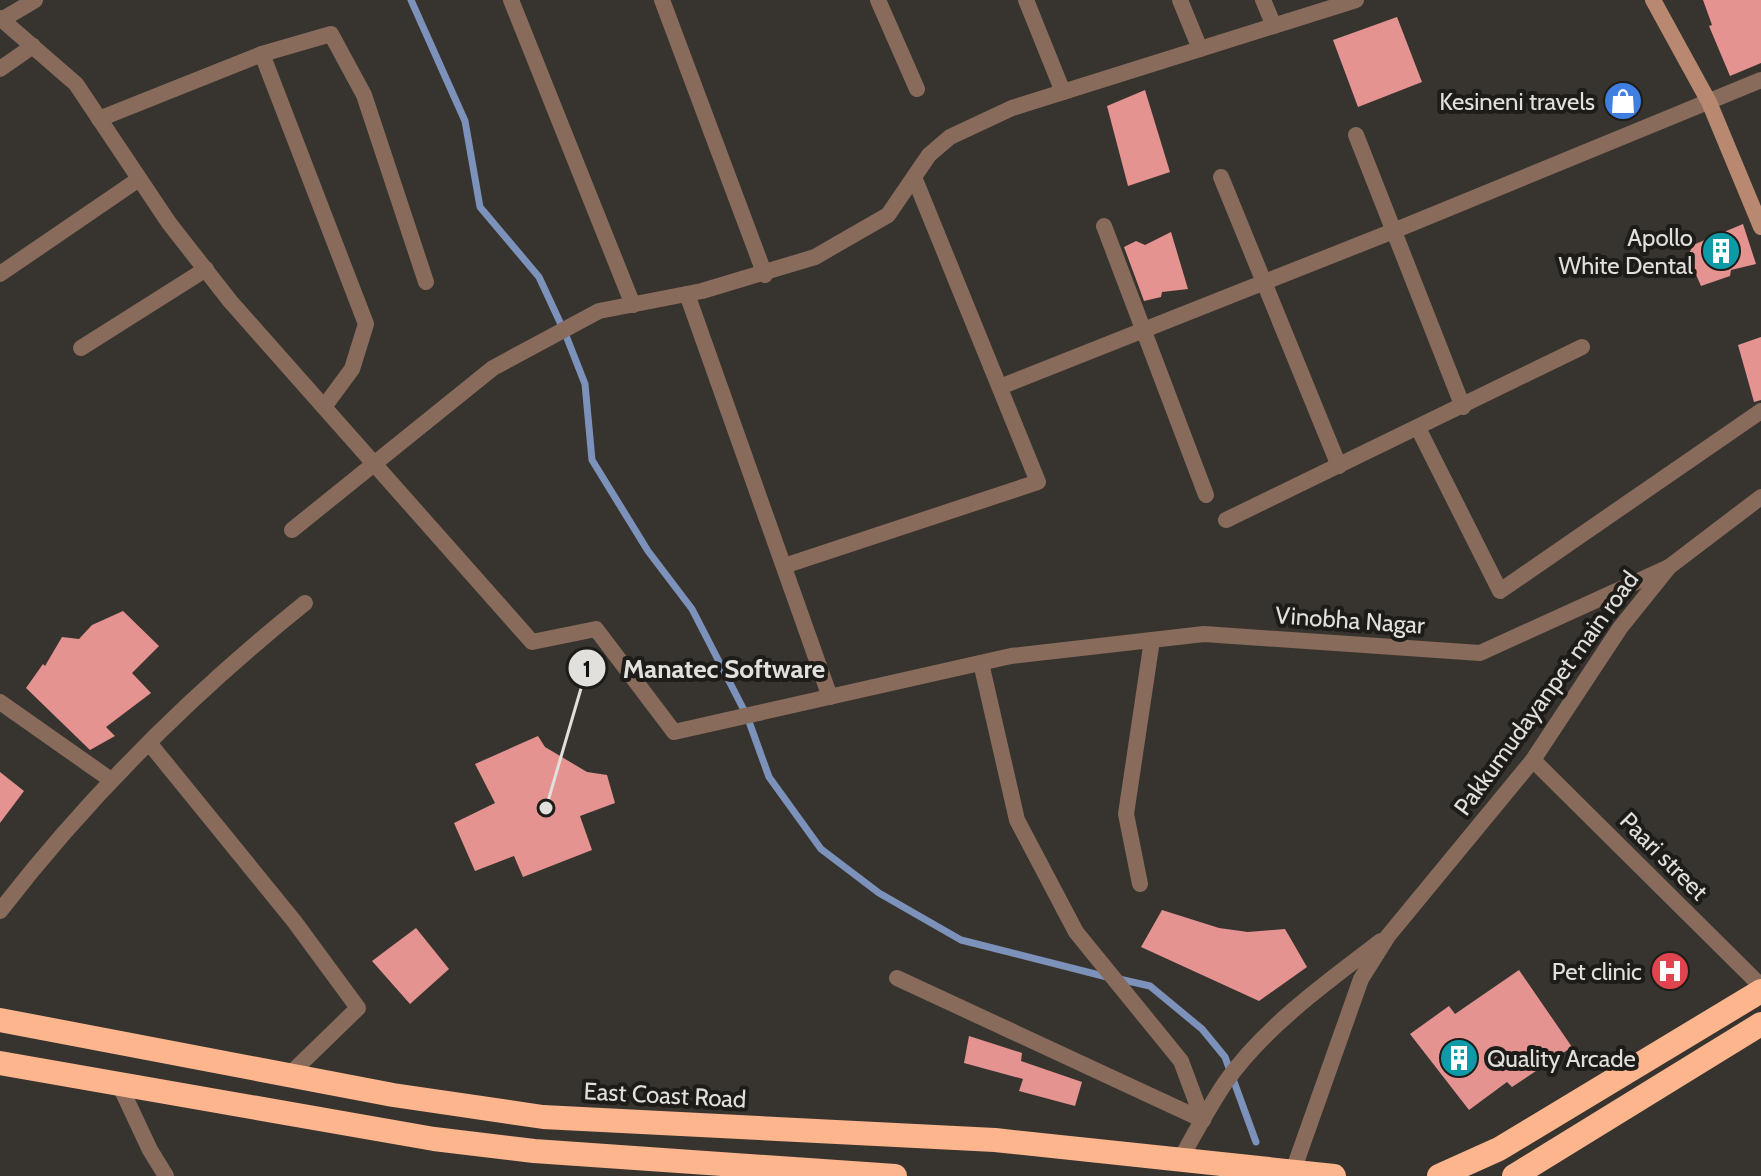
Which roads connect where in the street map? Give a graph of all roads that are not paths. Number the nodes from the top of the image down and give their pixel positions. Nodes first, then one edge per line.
1 (35, 0) edge
2 (511, 0) edge
3 (662, 0) edge
4 (878, 0) edge
5 (1026, 0) edge
6 (1180, 0) edge
7 (1263, 0) edge
8 (1356, 0) edge
9 (1653, 0) edge
10 (2, 19) edge
11 (1274, 26) junction
12 (33, 46) junction
13 (1200, 49) junction
14 (262, 54) junction
15 (0, 69) edge
16 (1761, 80) edge
17 (917, 89) dead end
18 (1063, 92) junction
19 (1709, 102) junction
20 (99, 119) junction
21 (1356, 135) dead end
22 (914, 177) junction
23 (1221, 177) dead end
24 (139, 179) junction
25 (1104, 226) dead end
26 (1761, 227) edge
27 (1391, 232) junction
28 (206, 269) junction
29 (0, 274) edge
30 (765, 275) junction
31 (1265, 280) junction
32 (426, 282) dead end
33 (687, 294) junction
34 (633, 305) junction
35 (1142, 330) junction
36 (1582, 347) dead end
37 (81, 348) dead end
38 (1000, 387) junction
39 (324, 407) junction
40 (1463, 407) junction
41 (1761, 411) edge
42 (1418, 428) junction
43 (374, 463) junction
44 (1339, 466) junction
45 (1206, 495) dead end
46 (1761, 497) edge
47 (1226, 520) dead end
48 (292, 530) dead end
49 (784, 566) junction
50 (1669, 567) junction
51 (305, 603) dead end
52 (1152, 640) junction
53 (981, 663) junction
54 (830, 697) junction
55 (0, 702) edge
56 (150, 744) junction
57 (1533, 760) junction
58 (111, 780) junction
59 (1140, 884) dead end
60 (0, 911) edge
61 (1388, 936) junction
62 (897, 978) dead end
63 (1761, 989) edge
64 (0, 1020) edge
65 (1761, 1024) edge
66 (0, 1063) edge
67 (288, 1076) junction
68 (120, 1086) junction
69 (1203, 1120) junction
70 (1181, 1158) junction
71 (1292, 1174) edge
72 (166, 1176) edge
73 (895, 1176) edge
74 (1334, 1176) edge
75 (1439, 1176) edge
76 (1514, 1176) edge

1 - 10 street
2 - 34 street
3 - 30 street
4 - 17 street
5 - 18 street
6 - 13 street
7 - 11 street
8 - 11 street
9 - 19 main road
10 - 12 street
11 - 13 street
12 - 15 street
12 - 20 street
13 - 18 street
14 - 20 street
14 - 32 street
14 - 39 street
16 - 19 street
18 - 22 street
19 - 26 main road
19 - 27 street
20 - 24 street
21 - 27 street
22 - 30 street
22 - 38 street
23 - 31 street
24 - 28 street
24 - 29 street
25 - 35 street
27 - 31 street
27 - 40 street
28 - 37 street
28 - 39 street
30 - 33 street
31 - 35 street
31 - 44 street
33 - 34 street
33 - 49 street
34 - 43 street
35 - 38 street
35 - 45 street
36 - 40 street
38 - 49 street
39 - 43 street
40 - 42 street
41 - 42 street
42 - 44 street
43 - 48 street
43 - 54 street, Vinobha Nagar
44 - 47 street
46 - 50 street, Pakkumudayanpet main road
49 - 54 street
50 - 52 street, Vinobha Nagar
50 - 57 street, Pakkumudayanpet main road
51 - 56 street
52 - 53 street, Vinobha Nagar
52 - 59 street
53 - 54 street, Vinobha Nagar
53 - 69 street
55 - 58 street
56 - 58 street
56 - 67 street
57 - 61 street, Pakkumudayanpet main road
57 - 63 street, Paari street
58 - 60 street
61 - 69 street
61 - 71 street
62 - 69 street
63 - 75 highway
64 - 67 highway, East Coast Road
65 - 76 highway
66 - 68 highway
67 - 70 highway, East Coast Road
68 - 72 street
68 - 73 highway
69 - 70 street
70 - 71 highway, East Coast Road
71 - 74 highway, East Coast Road

